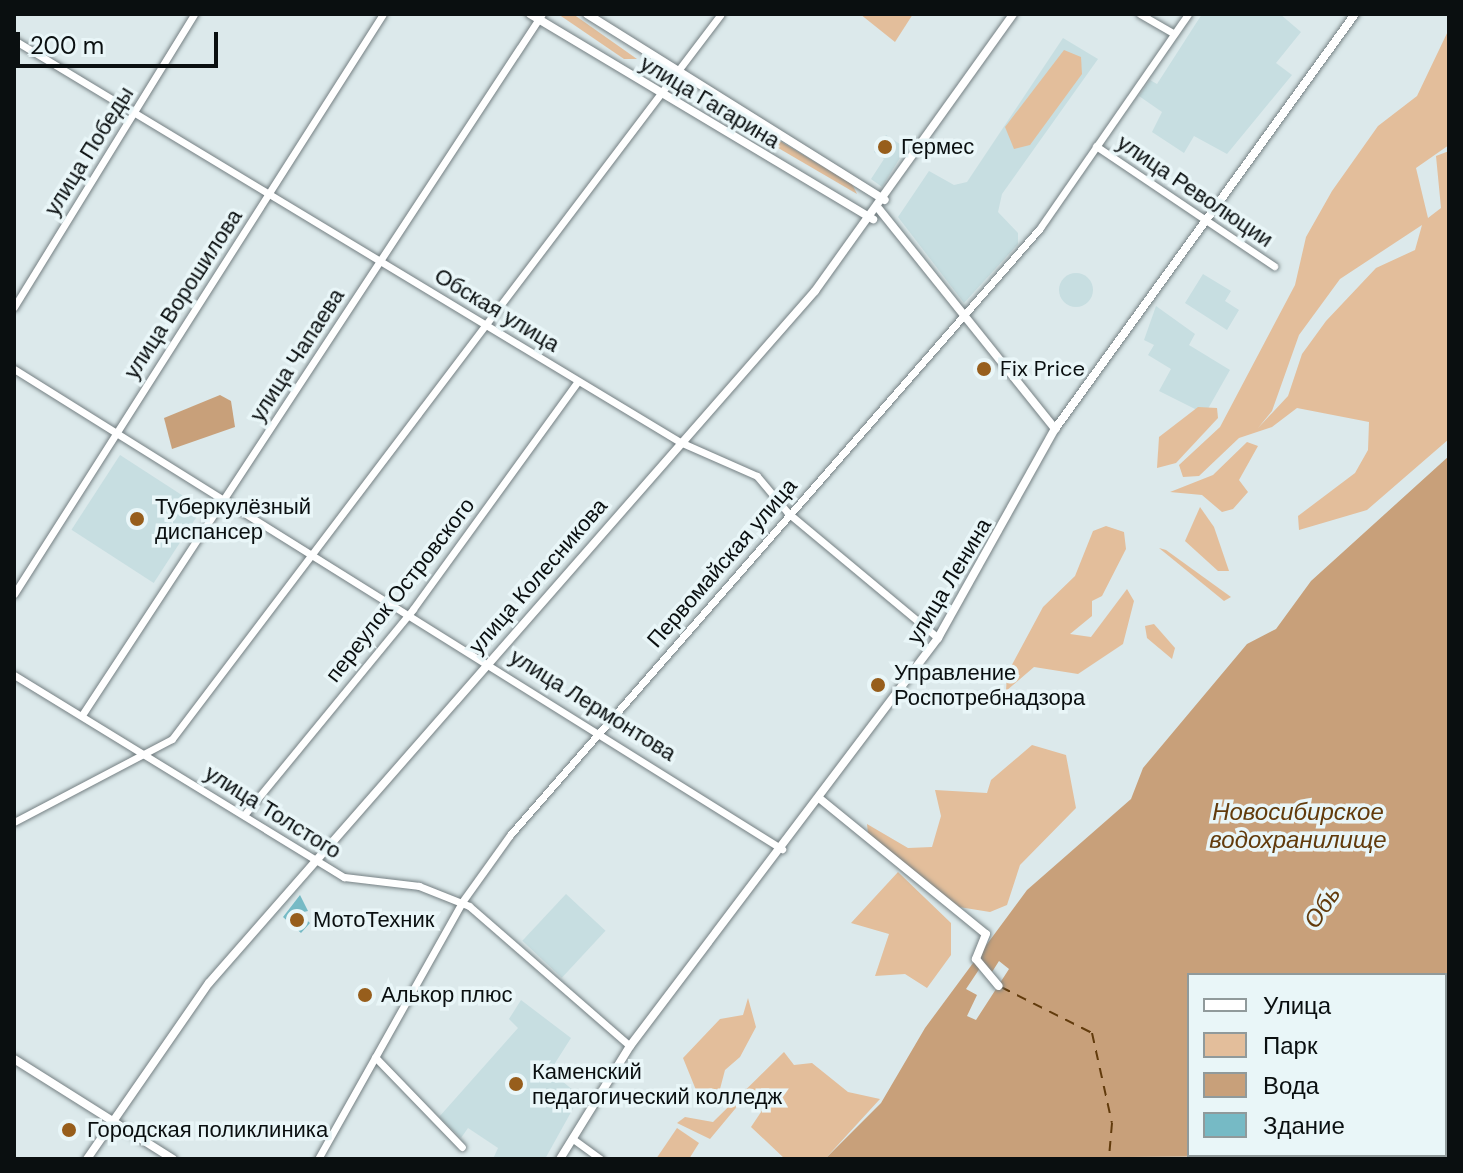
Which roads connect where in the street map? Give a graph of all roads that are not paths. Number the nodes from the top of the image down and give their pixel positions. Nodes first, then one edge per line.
1 (194, 14) edge
2 (383, 14) edge
3 (530, 14) edge
4 (587, 14) edge
5 (721, 14) edge
6 (1013, 14) edge
7 (1140, 14) edge
8 (1188, 14) edge
9 (1355, 14) edge
10 (540, 17) edge
11 (1174, 34) junction
12 (14, 40) edge
13 (679, 73) junction
14 (663, 95) junction
15 (134, 111) junction
16 (1096, 146) junction
17 (269, 192) junction
18 (885, 200) junction
19 (879, 209) junction
20 (873, 219) junction
21 (1202, 219) junction
22 (381, 260) junction
23 (1274, 266) dead end
24 (14, 307) edge
25 (963, 316) junction
26 (490, 327) junction
27 (14, 369) edge
28 (578, 381) junction
29 (1055, 429) junction
30 (116, 431) junction
31 (680, 442) junction
32 (225, 497) junction
33 (788, 513) junction
34 (318, 554) junction
35 (14, 594) edge
36 (411, 611) junction
37 (938, 638) junction
38 (488, 660) junction
39 (14, 675) edge
40 (82, 715) junction
41 (601, 731) junction
42 (148, 756) junction
43 (819, 798) junction
44 (244, 815) junction
45 (14, 822) edge
46 (782, 849) junction
47 (314, 858) junction
48 (462, 902) junction
49 (999, 986) dead end
50 (630, 1046) junction
51 (375, 1057) junction
52 (14, 1059) edge
53 (113, 1121) junction
54 (573, 1139) junction
55 (462, 1147) dead end
56 (87, 1159) edge
57 (173, 1159) edge
58 (318, 1159) edge
59 (560, 1159) edge
60 (601, 1159) edge

1 - 15 street, улица Победы
2 - 17 street, улица Ворошилова
3 - 10 street, улица Гагарина
4 - 13 street, улица Гагарина
5 - 13 street
6 - 18 street, улица Колесникова
7 - 11 street
8 - 11 street, Первомайская улица
9 - 21 street, улица Ленина
10 - 14 street, улица Гагарина
10 - 22 street, улица Чапаева
11 - 16 street, Первомайская улица
12 - 15 street, Обская улица
13 - 14 street
13 - 18 street, улица Гагарина
14 - 20 street, улица Гагарина
14 - 26 street
15 - 17 street, Обская улица
15 - 24 street, улица Победы
16 - 21 street, улица Революции
16 - 25 street, Первомайская улица
17 - 22 street, Обская улица
17 - 30 street, улица Ворошилова
18 - 19 street, улица Колесникова
19 - 20 street, улица Колесникова
19 - 25 street
20 - 31 street, улица Колесникова
21 - 23 street, улица Революции
21 - 29 street, улица Ленина
22 - 26 street, Обская улица
22 - 32 street, улица Чапаева
25 - 29 street
25 - 33 street, Первомайская улица
26 - 28 street, Обская улица
26 - 34 street
27 - 30 street, улица Лермонтова
28 - 31 street, Обская улица
28 - 36 street, переулок Островского
29 - 37 street, улица Ленина
30 - 32 street, улица Лермонтова
30 - 35 street, улица Ворошилова
31 - 33 street, Обская улица
31 - 38 street, улица Колесникова
32 - 34 street, улица Лермонтова
32 - 40 street, улица Чапаева
33 - 37 street, Обская улица
33 - 41 street, Первомайская улица
34 - 36 street, улица Лермонтова
34 - 42 street
36 - 38 street, улица Лермонтова
36 - 44 street, переулок Островского
37 - 43 street, улица Ленина
38 - 41 street, улица Лермонтова
38 - 47 street, улица Колесникова
39 - 40 street, улица Толстого
40 - 42 street, улица Толстого
41 - 46 street, улица Лермонтова
41 - 48 street, Первомайская улица
42 - 44 street, улица Толстого
42 - 45 street
43 - 46 street, улица Ленина
43 - 49 street
44 - 47 street, улица Толстого
46 - 50 street, улица Ленина
47 - 48 street, улица Толстого
47 - 53 street, улица Колесникова
48 - 50 street, улица Толстого
48 - 51 street, Первомайская улица
50 - 54 street, улица Ленина
51 - 55 street
51 - 58 street, Первомайская улица
52 - 53 street
53 - 56 street, улица Колесникова
53 - 57 street
54 - 59 street, улица Ленина
54 - 60 street

